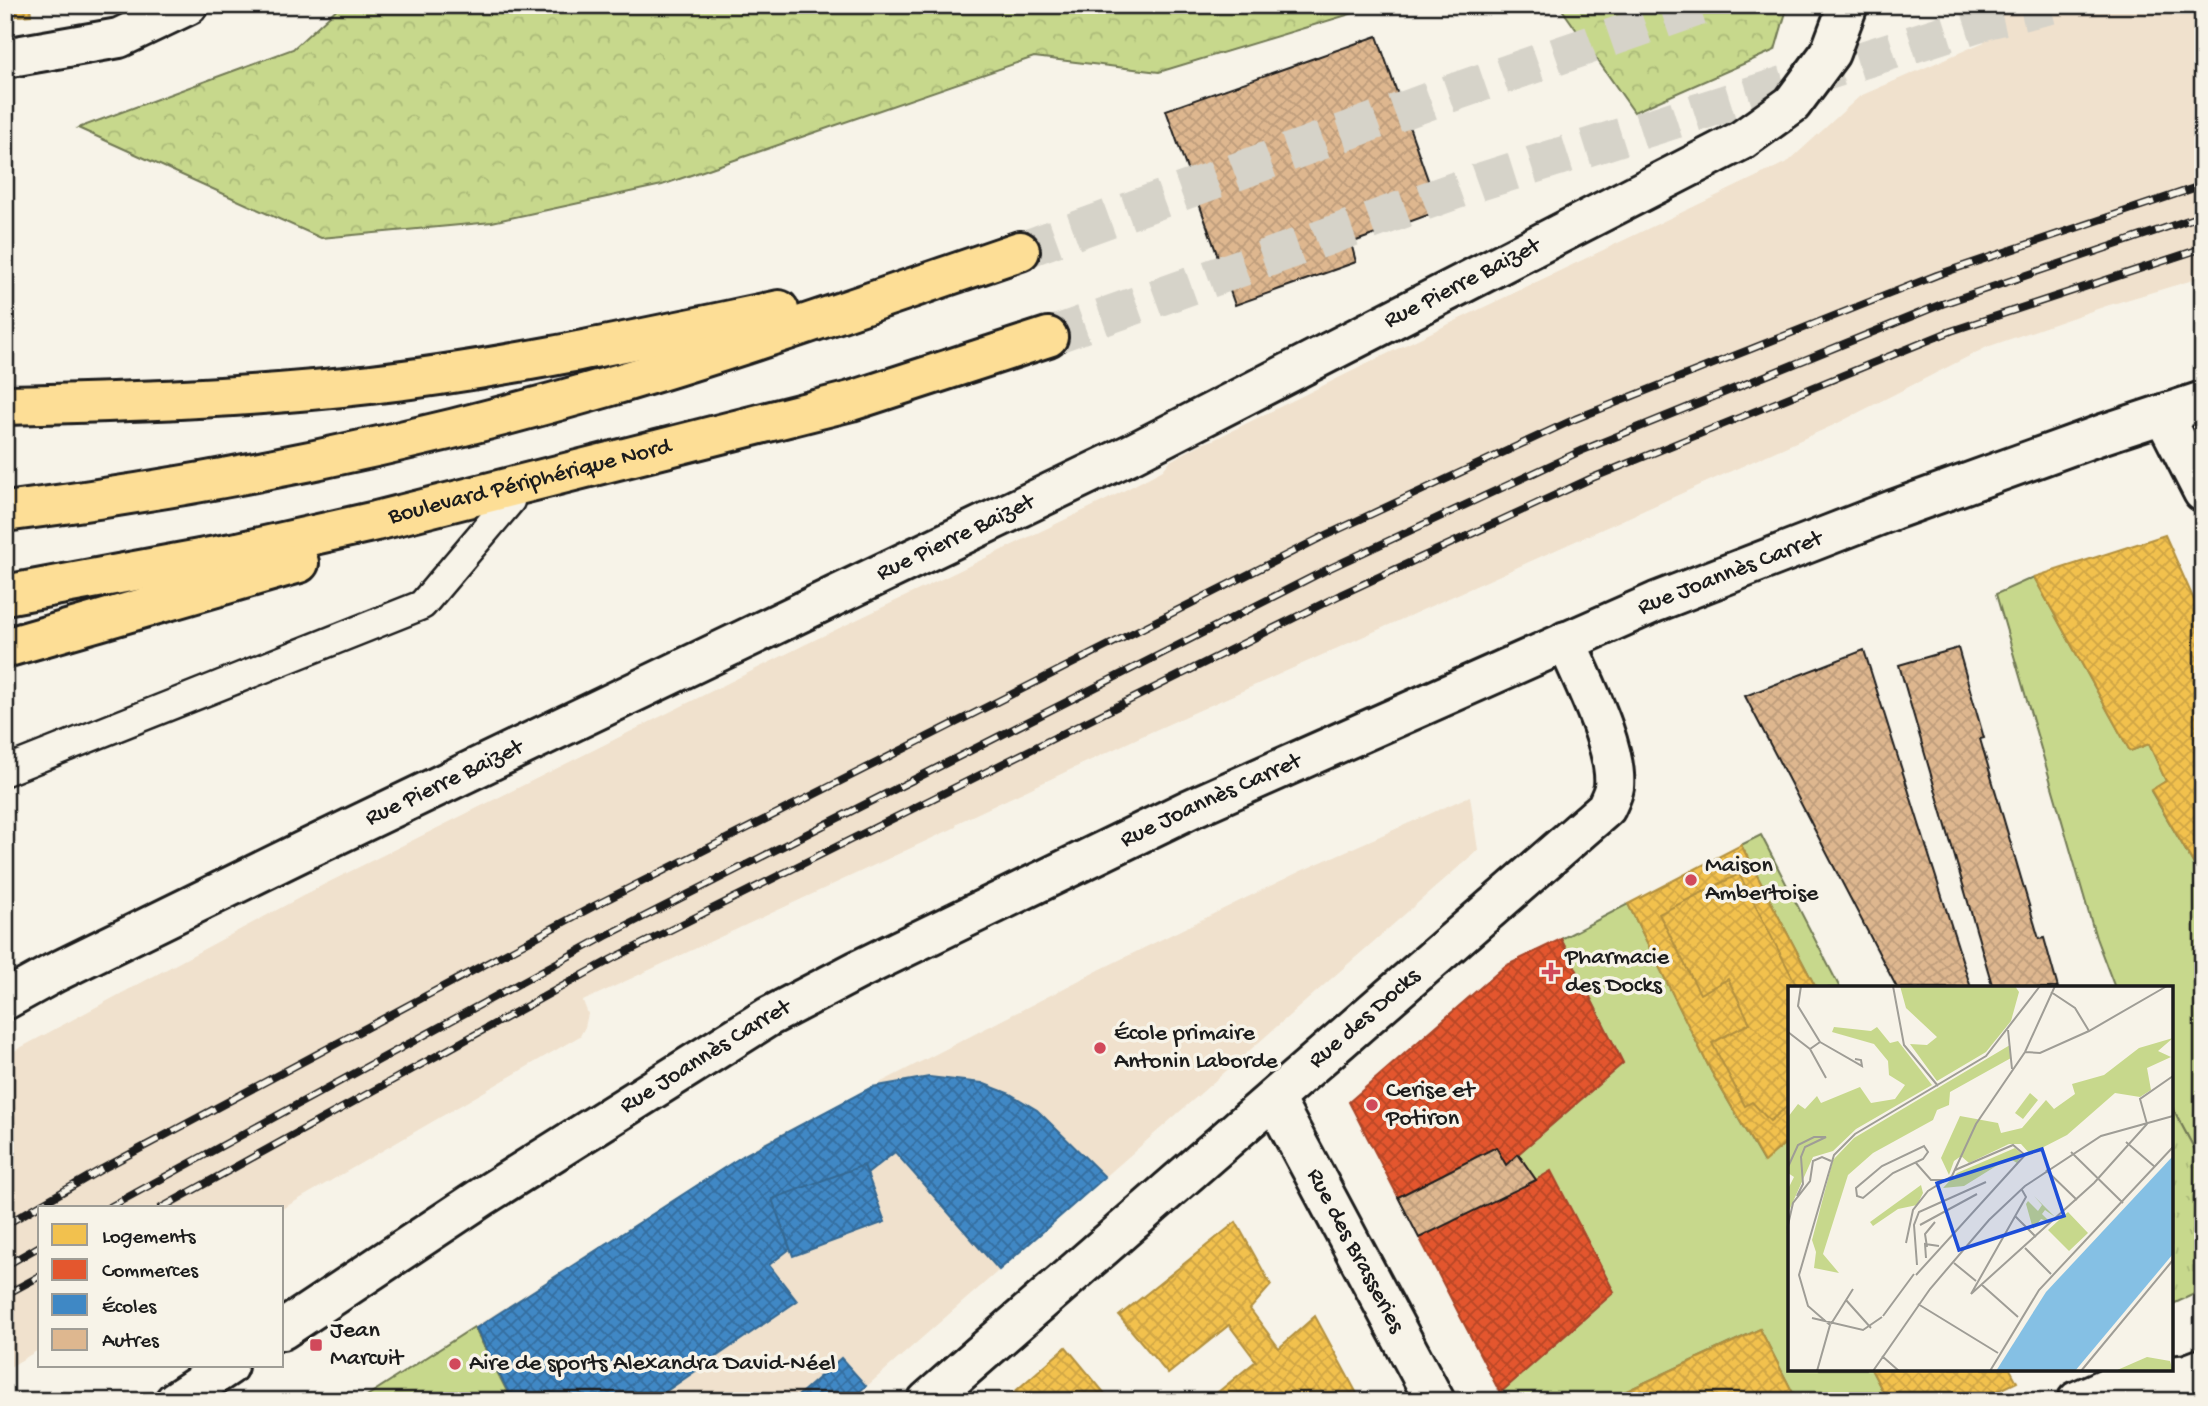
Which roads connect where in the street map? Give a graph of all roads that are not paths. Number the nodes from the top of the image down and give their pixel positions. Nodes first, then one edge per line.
1 (188, 5) edge
2 (1848, 5) edge
3 (5, 58) edge
4 (1020, 251) tunnel mouth
5 (942, 277) junction
6 (1048, 337) tunnel mouth
7 (2203, 401) edge
8 (5, 405) edge
9 (2163, 414) junction
10 (662, 450) junction
11 (2203, 492) edge
12 (510, 501) junction
13 (5, 512) edge
14 (5, 595) edge
15 (1566, 641) junction
16 (5, 648) edge
17 (5, 771) edge
18 (5, 1000) edge
19 (1275, 1099) junction
20 (284, 1329) edge
21 (225, 1368) edge
22 (2203, 1368) edge
23 (175, 1401) edge
24 (927, 1401) edge
25 (1435, 1401) edge
26 (2077, 1401) edge

1 - 3 street
2 - 18 street, Rue Pierre Baizet
4 - 5 highway
5 - 8 highway
5 - 13 highway
6 - 10 highway, Boulevard Périphérique Nord
7 - 9 street, Rue Joannès Carret
9 - 11 street
9 - 15 street, Rue Joannès Carret
10 - 12 highway
10 - 14 highway, Boulevard Périphérique Nord
12 - 16 highway
12 - 17 lane
15 - 19 street, Rue des Docks
15 - 20 street, Rue Joannès Carret
19 - 24 street, Rue des Docks
19 - 25 street, Rue des Brasseries
21 - 23 street
22 - 26 street

